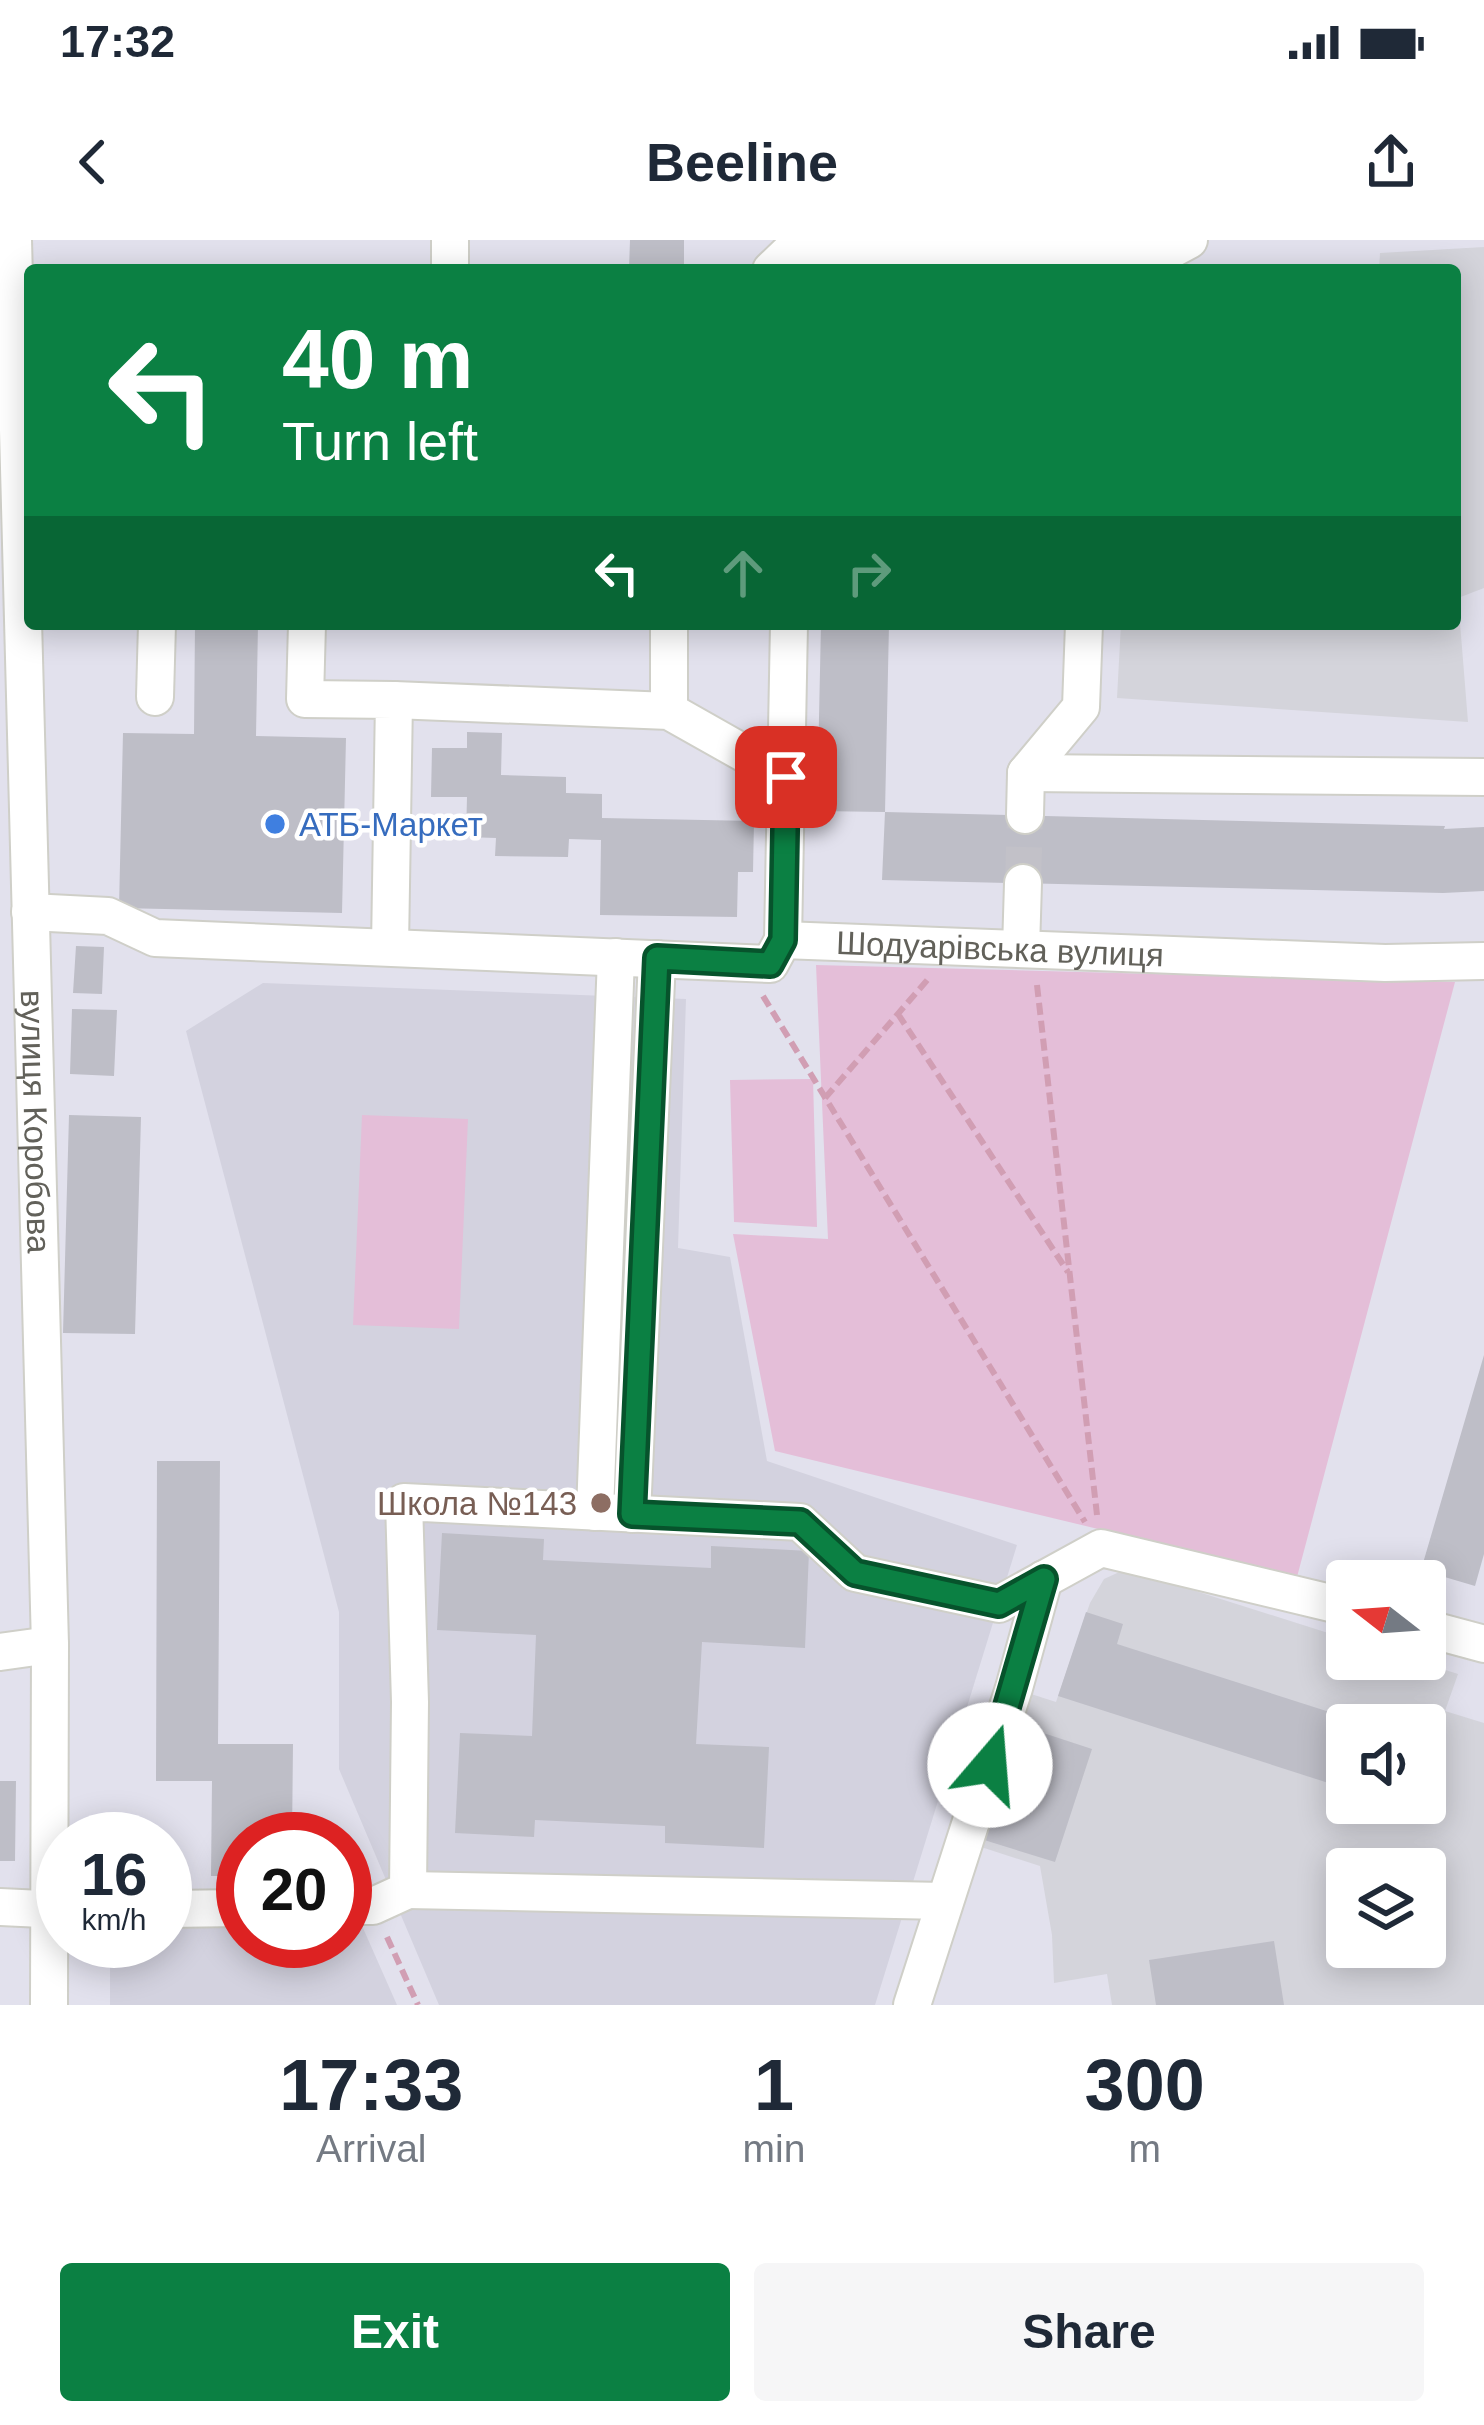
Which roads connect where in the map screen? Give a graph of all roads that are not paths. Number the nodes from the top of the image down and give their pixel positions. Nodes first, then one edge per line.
1 (13, 240) edge
2 (1189, 240) edge
3 (1111, 262) edge
4 (777, 264) edge
5 (22, 292) edge
6 (157, 630) edge
7 (307, 630) edge
8 (669, 630) edge
9 (789, 630) edge
10 (1084, 630) edge
11 (155, 698) dead end
12 (394, 700) junction
13 (669, 711) junction
14 (1026, 772) junction
15 (13, 777) edge
16 (786, 777) junction
17 (1484, 777) edge
18 (1025, 815) tunnel mouth
19 (1023, 883) tunnel mouth
20 (30, 912) junction
21 (783, 940) junction
22 (389, 947) junction
23 (1027, 949) junction
24 (616, 957) junction
25 (657, 958) junction
26 (1484, 961) edge
27 (595, 1512) junction
28 (632, 1514) junction
29 (1044, 1579) junction
30 (1326, 1602) edge
31 (1446, 1634) edge
32 (1484, 1644) edge
33 (50, 1645) junction
34 (0, 1652) edge
35 (54, 1812) edge
36 (408, 1890) junction
37 (944, 1901) junction
38 (372, 1902) edge
39 (0, 1907) edge
40 (36, 1909) edge
41 (52, 1968) edge
42 (49, 2005) edge
43 (912, 2005) edge

1 - 5 street, вулиця Коробова
2 - 3 street
3 - 4 street
5 - 15 street, вулиця Коробова
6 - 11 street
7 - 12 street
8 - 13 street
9 - 16 street
10 - 14 street
12 - 13 street
12 - 22 street
13 - 16 street
14 - 17 street
14 - 18 street
15 - 20 street, вулиця Коробова
16 - 21 street
19 - 23 street
20 - 22 street
20 - 33 street, вулиця Коробова
21 - 23 street, Шодуарівська вулиця
21 - 25 street
22 - 24 street
23 - 26 street, Шодуарівська вулиця
24 - 25 street
24 - 27 street
25 - 28 street
27 - 28 street
27 - 36 street
28 - 29 street
29 - 30 street
29 - 37 street
31 - 32 street
33 - 34 street
33 - 35 street, вулиця Коробова
36 - 37 street
36 - 38 street
37 - 43 street
39 - 40 street
41 - 42 street, вулиця Коробова

